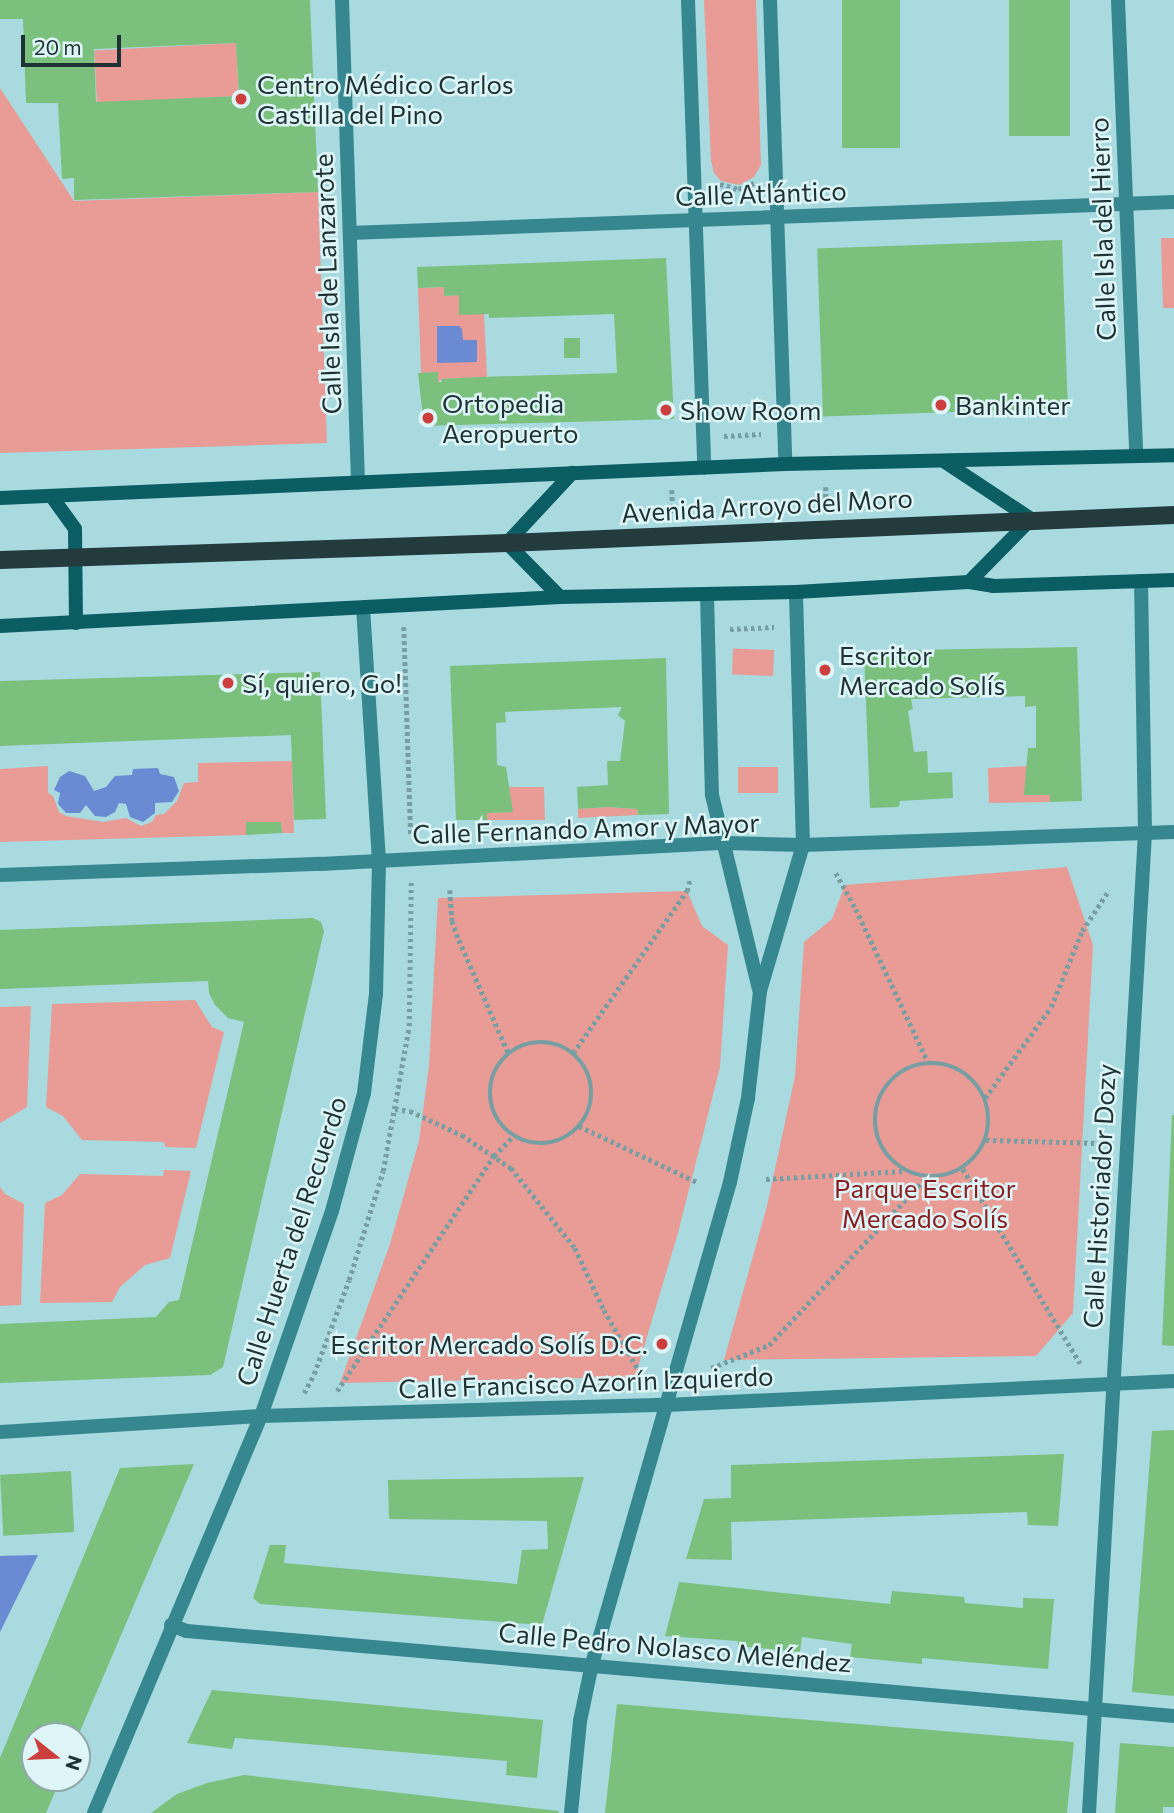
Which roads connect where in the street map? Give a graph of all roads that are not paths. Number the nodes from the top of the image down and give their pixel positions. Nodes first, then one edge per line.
1 (342, 0) edge
2 (688, 0) edge
3 (770, 0) edge
4 (1118, 0) edge
5 (1174, 202) edge
6 (1124, 204) junction
7 (777, 217) junction
8 (695, 220) junction
9 (350, 233) junction
10 (1174, 455) edge
11 (1136, 456) junction
12 (945, 462) junction
13 (785, 464) junction
14 (704, 468) junction
15 (572, 473) junction
16 (358, 483) junction
17 (51, 497) junction
18 (0, 498) edge
19 (1174, 515) edge
20 (1031, 519) junction
21 (507, 543) junction
22 (75, 558) junction
23 (0, 560) edge
24 (1174, 580) edge
25 (1141, 581) junction
26 (969, 582) junction
27 (796, 592) junction
28 (707, 594) junction
29 (560, 597) junction
30 (363, 608) junction
31 (76, 623) junction
32 (0, 626) edge
33 (1174, 832) edge
34 (1145, 833) junction
35 (724, 843) junction
36 (803, 845) junction
37 (379, 861) junction
38 (0, 875) edge
39 (761, 987) junction
40 (1174, 1381) edge
41 (1112, 1383) junction
42 (666, 1405) junction
43 (261, 1416) junction
44 (0, 1432) edge
45 (172, 1625) junction
46 (592, 1664) junction
47 (1094, 1709) junction
48 (1174, 1716) edge
49 (94, 1813) edge
50 (571, 1813) edge
51 (1089, 1813) edge

1 - 9 street, Calle Isla de Lanzarote
2 - 8 street
3 - 7 street
4 - 6 street, Calle Isla del Hierro
5 - 6 street, Calle Atlántico
6 - 7 street, Calle Atlántico
6 - 11 street, Calle Isla del Hierro
7 - 8 street, Calle Atlántico
7 - 13 street
8 - 9 street, Calle Atlántico
8 - 14 street
9 - 16 street, Calle Isla de Lanzarote
10 - 11 street, Avenida Arroyo del Moro
11 - 12 street, Avenida Arroyo del Moro
12 - 13 street, Avenida Arroyo del Moro
12 - 20 street, Avenida Arroyo del Moro
13 - 14 street, Avenida Arroyo del Moro
14 - 15 street, Avenida Arroyo del Moro
15 - 16 street, Avenida Arroyo del Moro
15 - 21 street
16 - 17 street, Avenida Arroyo del Moro
17 - 18 street, Avenida Arroyo del Moro
17 - 22 street
19 - 20 main road, Avenida Arroyo del Moro
20 - 21 main road, Avenida Arroyo del Moro
20 - 26 street
21 - 22 main road, Avenida Arroyo del Moro
21 - 29 street
22 - 23 main road, Avenida Arroyo del Moro
22 - 31 street
24 - 25 street
25 - 26 street
25 - 34 street, Calle Historiador Dozy
26 - 27 street
27 - 28 street
27 - 36 street
28 - 29 street
28 - 35 street
29 - 30 street
30 - 31 street
30 - 37 street, Calle Huerta del Recuerdo
31 - 32 street
33 - 34 street, Calle Fernando Amor y Mayor
34 - 36 street, Calle Fernando Amor y Mayor
34 - 41 street, Calle Historiador Dozy
35 - 36 street, Calle Fernando Amor y Mayor
35 - 37 street, Calle Fernando Amor y Mayor
35 - 39 street
36 - 39 street
37 - 38 street, Calle Fernando Amor y Mayor
37 - 43 street, Calle Huerta del Recuerdo
39 - 42 street
40 - 41 street, Calle Francisco Azorín Izquierdo
41 - 42 street, Calle Francisco Azorín Izquierdo
41 - 47 street, Calle Historiador Dozy
42 - 43 street, Calle Francisco Azorín Izquierdo
42 - 46 street
43 - 44 street, Calle Francisco Azorín Izquierdo
43 - 45 street, Calle Huerta del Recuerdo
45 - 46 street, Calle Pedro Nolasco Meléndez
45 - 49 street, Calle Huerta del Recuerdo
46 - 47 street, Calle Pedro Nolasco Meléndez
46 - 50 street
47 - 48 street, Calle Pedro Nolasco Meléndez
47 - 51 street, Calle Historiador Dozy

